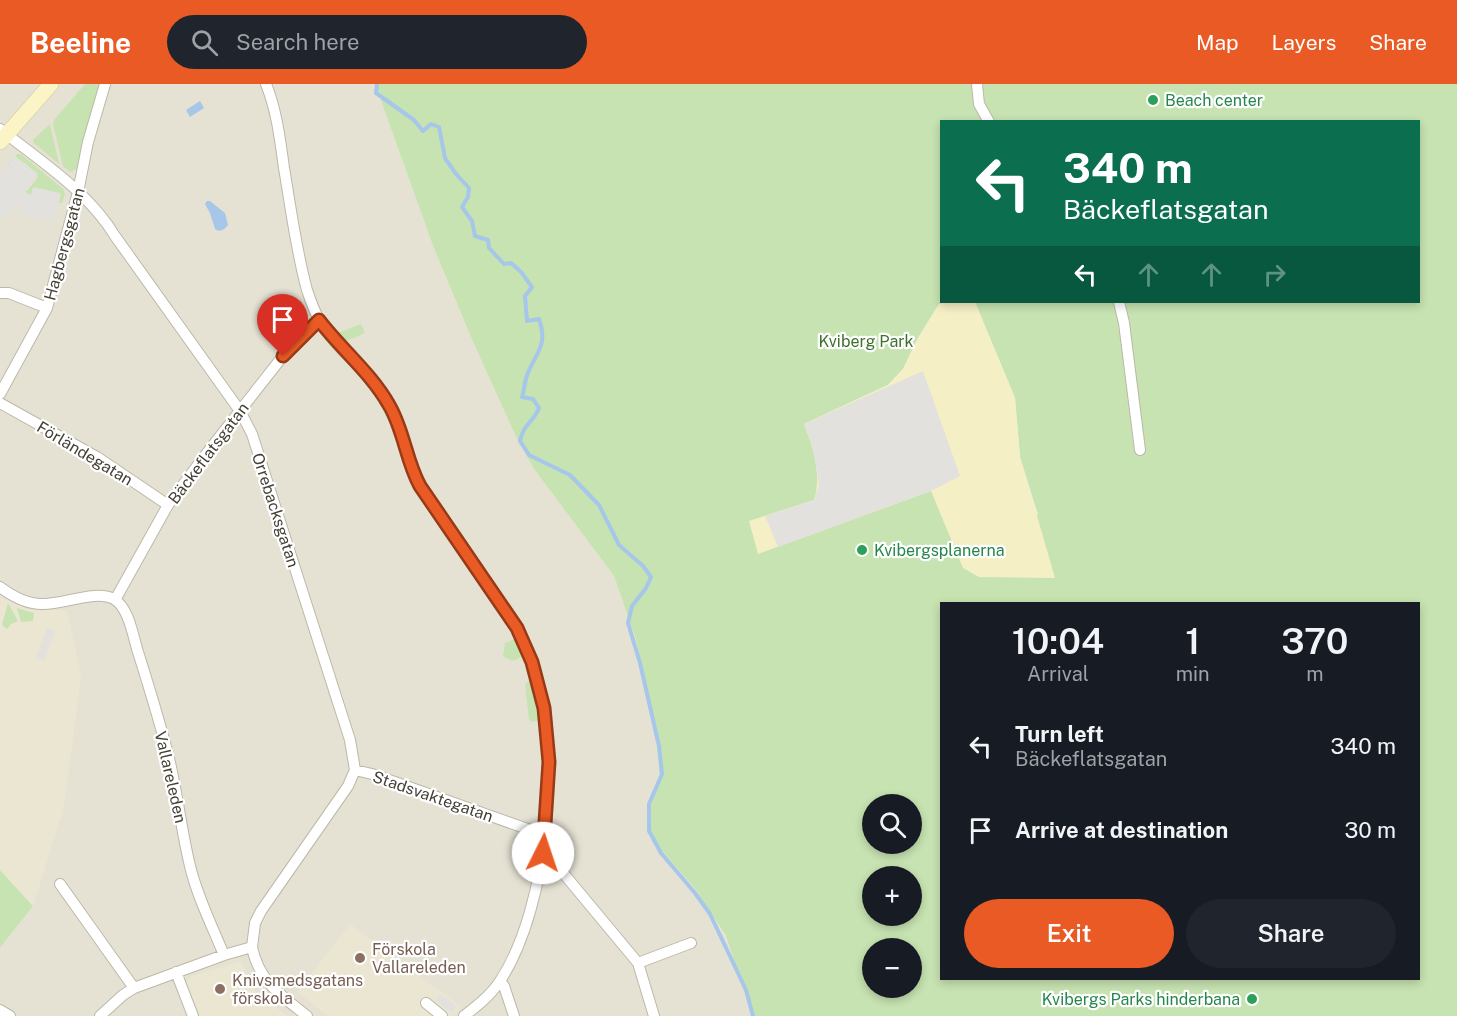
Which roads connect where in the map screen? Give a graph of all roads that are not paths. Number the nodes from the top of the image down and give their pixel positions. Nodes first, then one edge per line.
1 (51, 84) edge
2 (105, 84) edge
3 (266, 84) edge
4 (977, 84) edge
5 (988, 120) edge
6 (2, 135) edge
7 (78, 192) junction
8 (0, 293) edge
9 (1119, 303) edge
10 (47, 308) junction
11 (319, 320) junction
12 (0, 394) edge
13 (0, 403) edge
14 (240, 411) junction
15 (1140, 450) dead end
16 (168, 505) junction
17 (0, 587) edge
18 (115, 600) junction
19 (355, 770) junction
20 (544, 833) junction
21 (542, 859) junction
22 (60, 884) dead end
23 (691, 942) dead end
24 (252, 947) junction
25 (224, 955) junction
26 (638, 963) junction
27 (176, 972) junction
28 (500, 982) junction
29 (134, 988) junction
30 (426, 1003) dead end
31 (0, 1010) edge
32 (10, 1016) edge
33 (100, 1016) edge
34 (193, 1016) edge
35 (307, 1016) edge
36 (442, 1016) edge
37 (465, 1016) edge
38 (514, 1016) edge
39 (654, 1016) edge

1 - 6 street
2 - 7 street, Hagbergsgatan
3 - 11 street
4 - 5 street
6 - 7 street, Orrebacksgatan
7 - 10 street, Hagbergsgatan
7 - 14 street, Orrebacksgatan
8 - 10 street
9 - 15 street
10 - 12 street, Hagbergsgatan
11 - 14 street, Bäckeflatsgatan
11 - 20 street
13 - 16 street, Förländegatan
14 - 16 street, Bäckeflatsgatan
14 - 19 street, Orrebacksgatan
16 - 18 street, Bäckeflatsgatan
17 - 18 street
18 - 25 street, Vallareleden
19 - 20 street, Stadsvaktegatan
19 - 24 street
20 - 21 street
21 - 26 street
21 - 28 street
22 - 29 street
23 - 26 street
24 - 25 street
24 - 35 street
25 - 27 street
26 - 39 street
27 - 29 street
27 - 34 street
28 - 37 street
28 - 38 street
29 - 33 street
30 - 36 street
31 - 32 street

